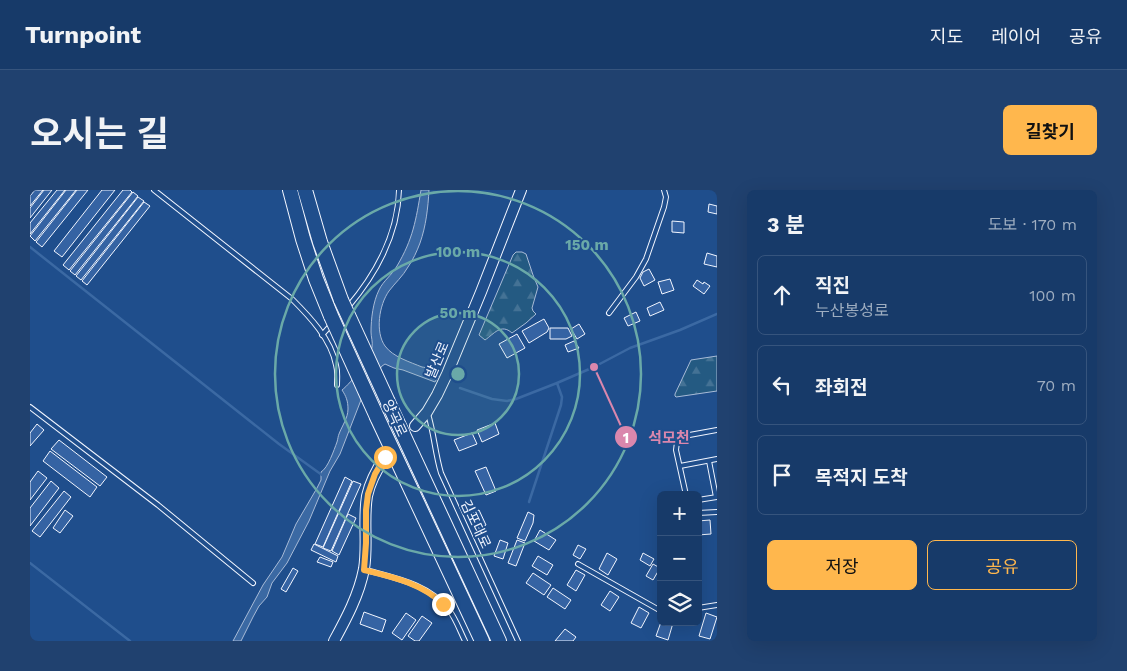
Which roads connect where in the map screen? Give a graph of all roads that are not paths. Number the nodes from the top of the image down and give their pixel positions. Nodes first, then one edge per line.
1 (154, 190) edge
2 (290, 190) edge
3 (305, 190) edge
4 (400, 190) edge
5 (521, 190) edge
6 (664, 190) edge
7 (609, 313) dead end
8 (322, 335) junction
9 (337, 385) dead end
10 (30, 407) edge
11 (427, 412) junction
12 (415, 426) dead end
13 (717, 430) edge
14 (385, 457) dead end
15 (717, 459) edge
16 (709, 460) junction
17 (680, 466) junction
18 (685, 491) edge
19 (716, 497) edge
20 (702, 499) edge
21 (702, 512) edge
22 (717, 512) edge
23 (578, 564) dead end
24 (364, 570) junction
25 (253, 583) dead end
26 (717, 605) edge
27 (702, 607) edge
28 (657, 609) edge
29 (334, 641) edge
30 (465, 641) edge
31 (482, 641) edge
32 (499, 641) edge
33 (518, 641) edge

1 - 8 lane
2 - 31 highway, 양곡로, bridge
3 - 32 highway, 양곡로, bridge
4 - 8 lane
5 - 11 street, 발산로
6 - 7 lane
8 - 9 lane
10 - 25 lane
11 - 12 street, 발산로
11 - 33 lane, 김포대로
13 - 17 lane
14 - 24 street
15 - 16 lane
16 - 17 lane
16 - 19 lane
17 - 18 lane
19 - 20 lane
21 - 22 lane
23 - 28 lane
24 - 29 street
24 - 30 lane
26 - 27 lane

